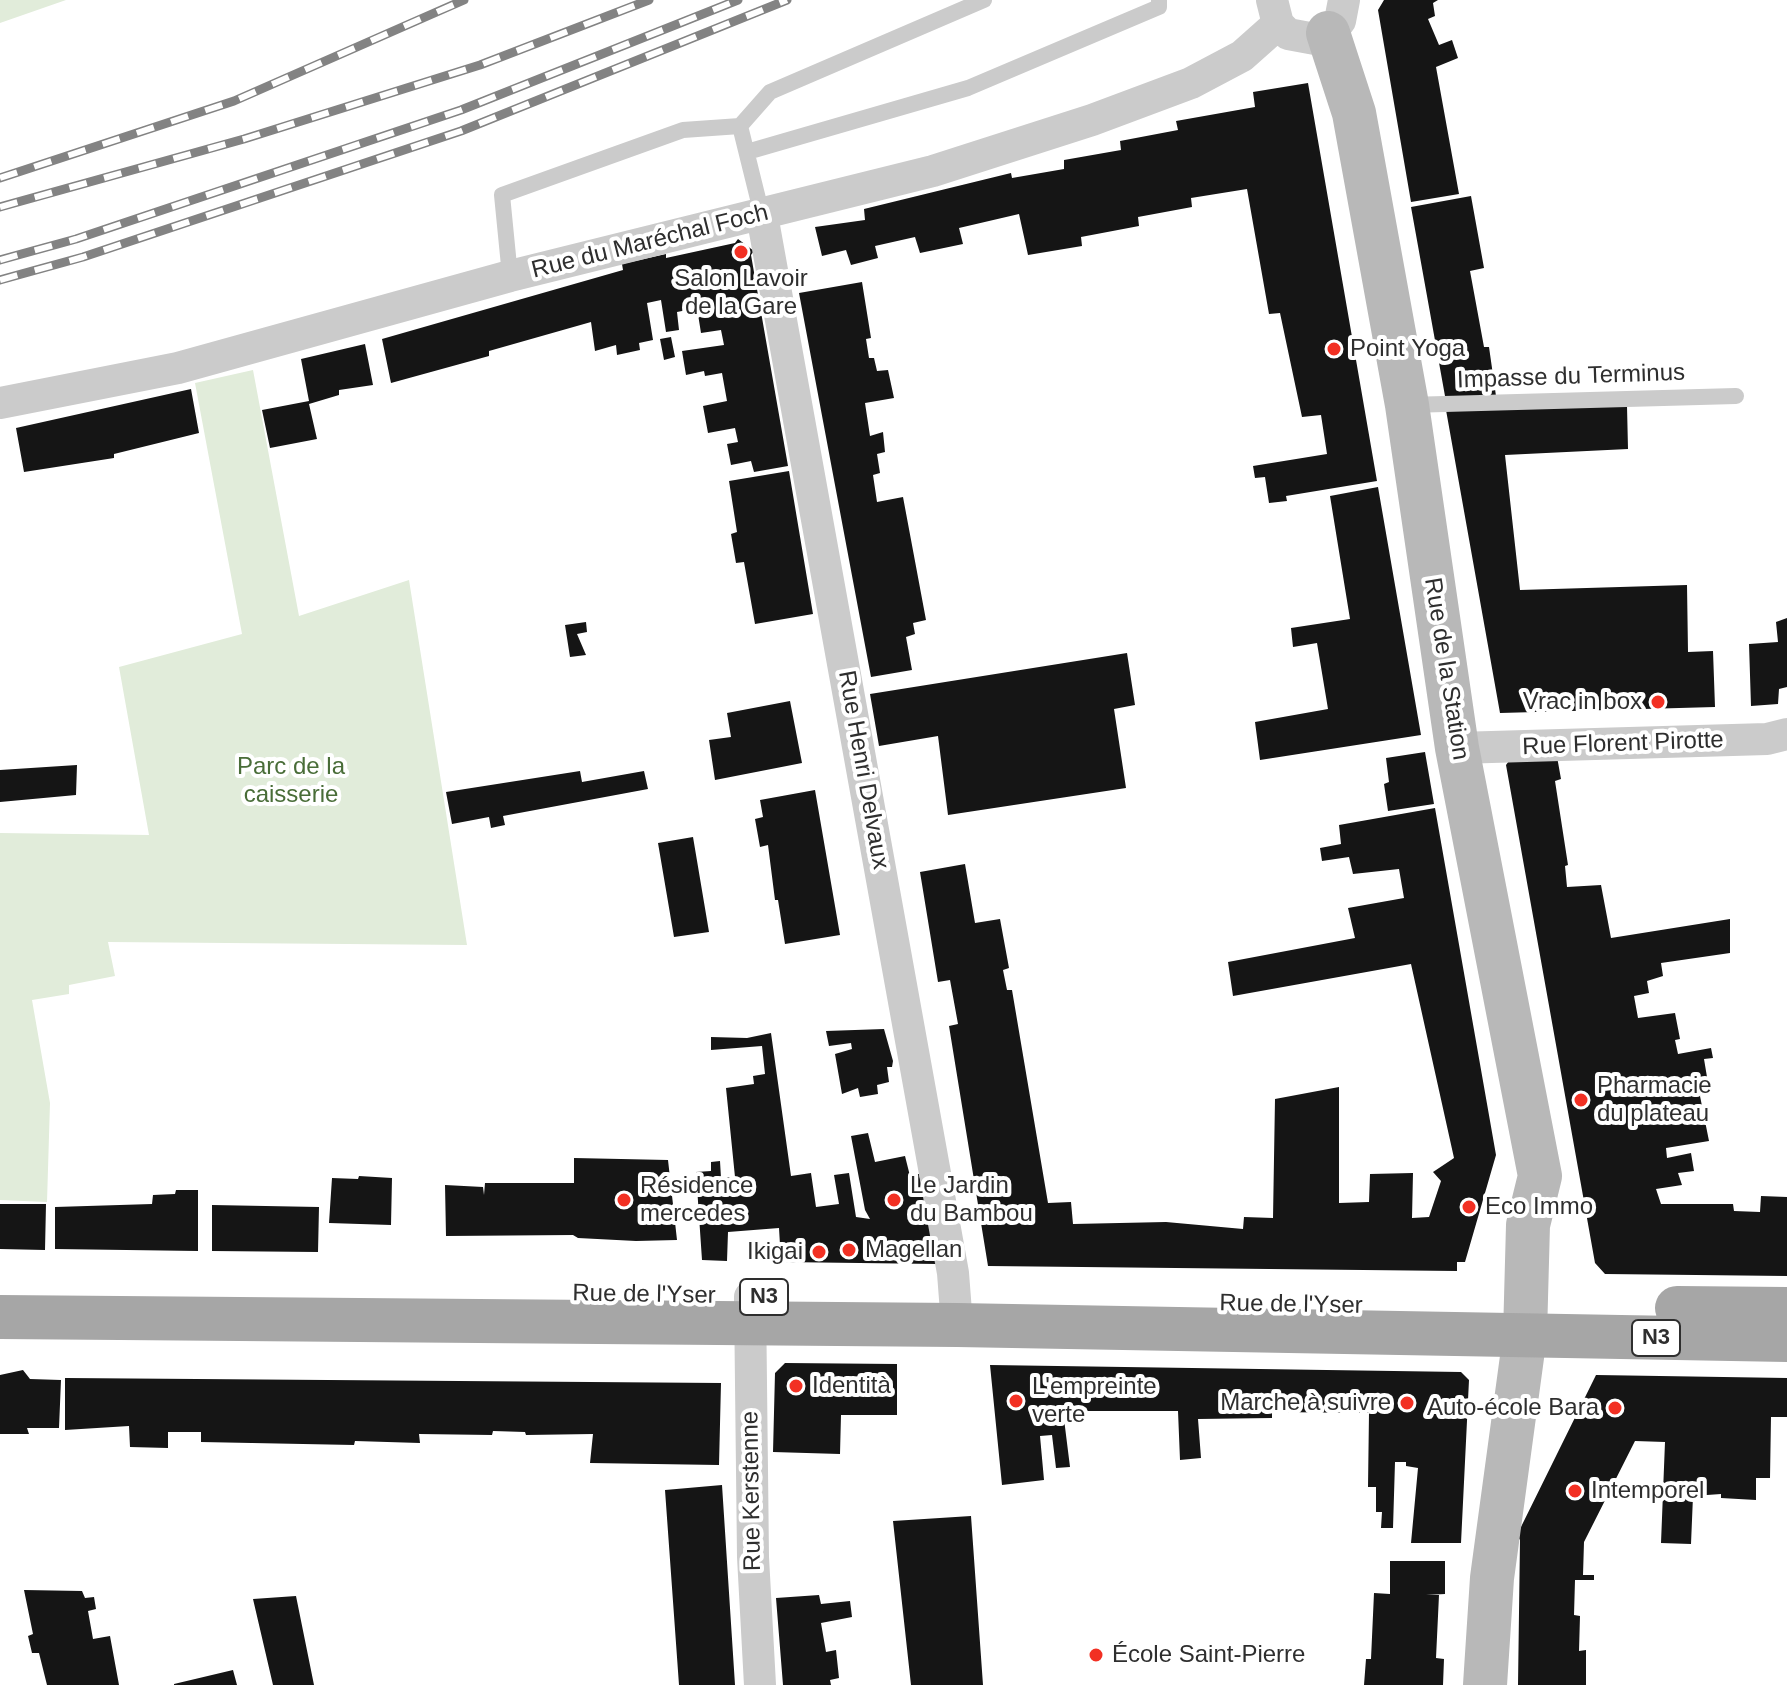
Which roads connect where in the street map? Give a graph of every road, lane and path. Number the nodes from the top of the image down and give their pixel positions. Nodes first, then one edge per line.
1 (984, 0) edge
2 (1159, 0) edge
3 (1275, 12) edge
4 (1336, 17) edge
5 (740, 126) junction
6 (747, 152) junction
7 (762, 215) junction
8 (510, 276) junction
9 (1736, 396) dead end
10 (0, 403) edge
11 (1407, 405) junction
12 (1787, 734) edge
13 (1457, 748) junction
14 (0, 1291) edge
15 (1787, 1309) edge
16 (750, 1310) junction
17 (957, 1312) junction
18 (0, 1317) edge
19 (1526, 1320) junction
20 (1787, 1340) edge
21 (760, 1685) edge
22 (1485, 1685) edge

1 - 5 lane
2 - 6 lane
3 - 4 street
3 - 7 street, Rue du Maréchal Foch
4 - 11 street, Rue de la Station
5 - 6 lane
5 - 8 lane
6 - 7 lane
7 - 8 street, Rue du Maréchal Foch
7 - 17 street, Rue Henri Delvaux
8 - 10 street, Rue du Maréchal Foch
9 - 11 lane, Impasse du Terminus
11 - 13 street, Rue de la Station
12 - 13 street, Rue Florent Pirotte
13 - 19 street, Rue de la Station
14 - 16 main road, Rue de l'Yser / N3
15 - 19 main road, N3
16 - 17 main road, Rue de l'Yser / N3
16 - 18 main road, Rue de l'Yser / N3
16 - 21 street, Rue Kerstenne
17 - 19 main road, Rue de l'Yser / N3
19 - 20 main road, N3
19 - 22 street, Rue de la Station

